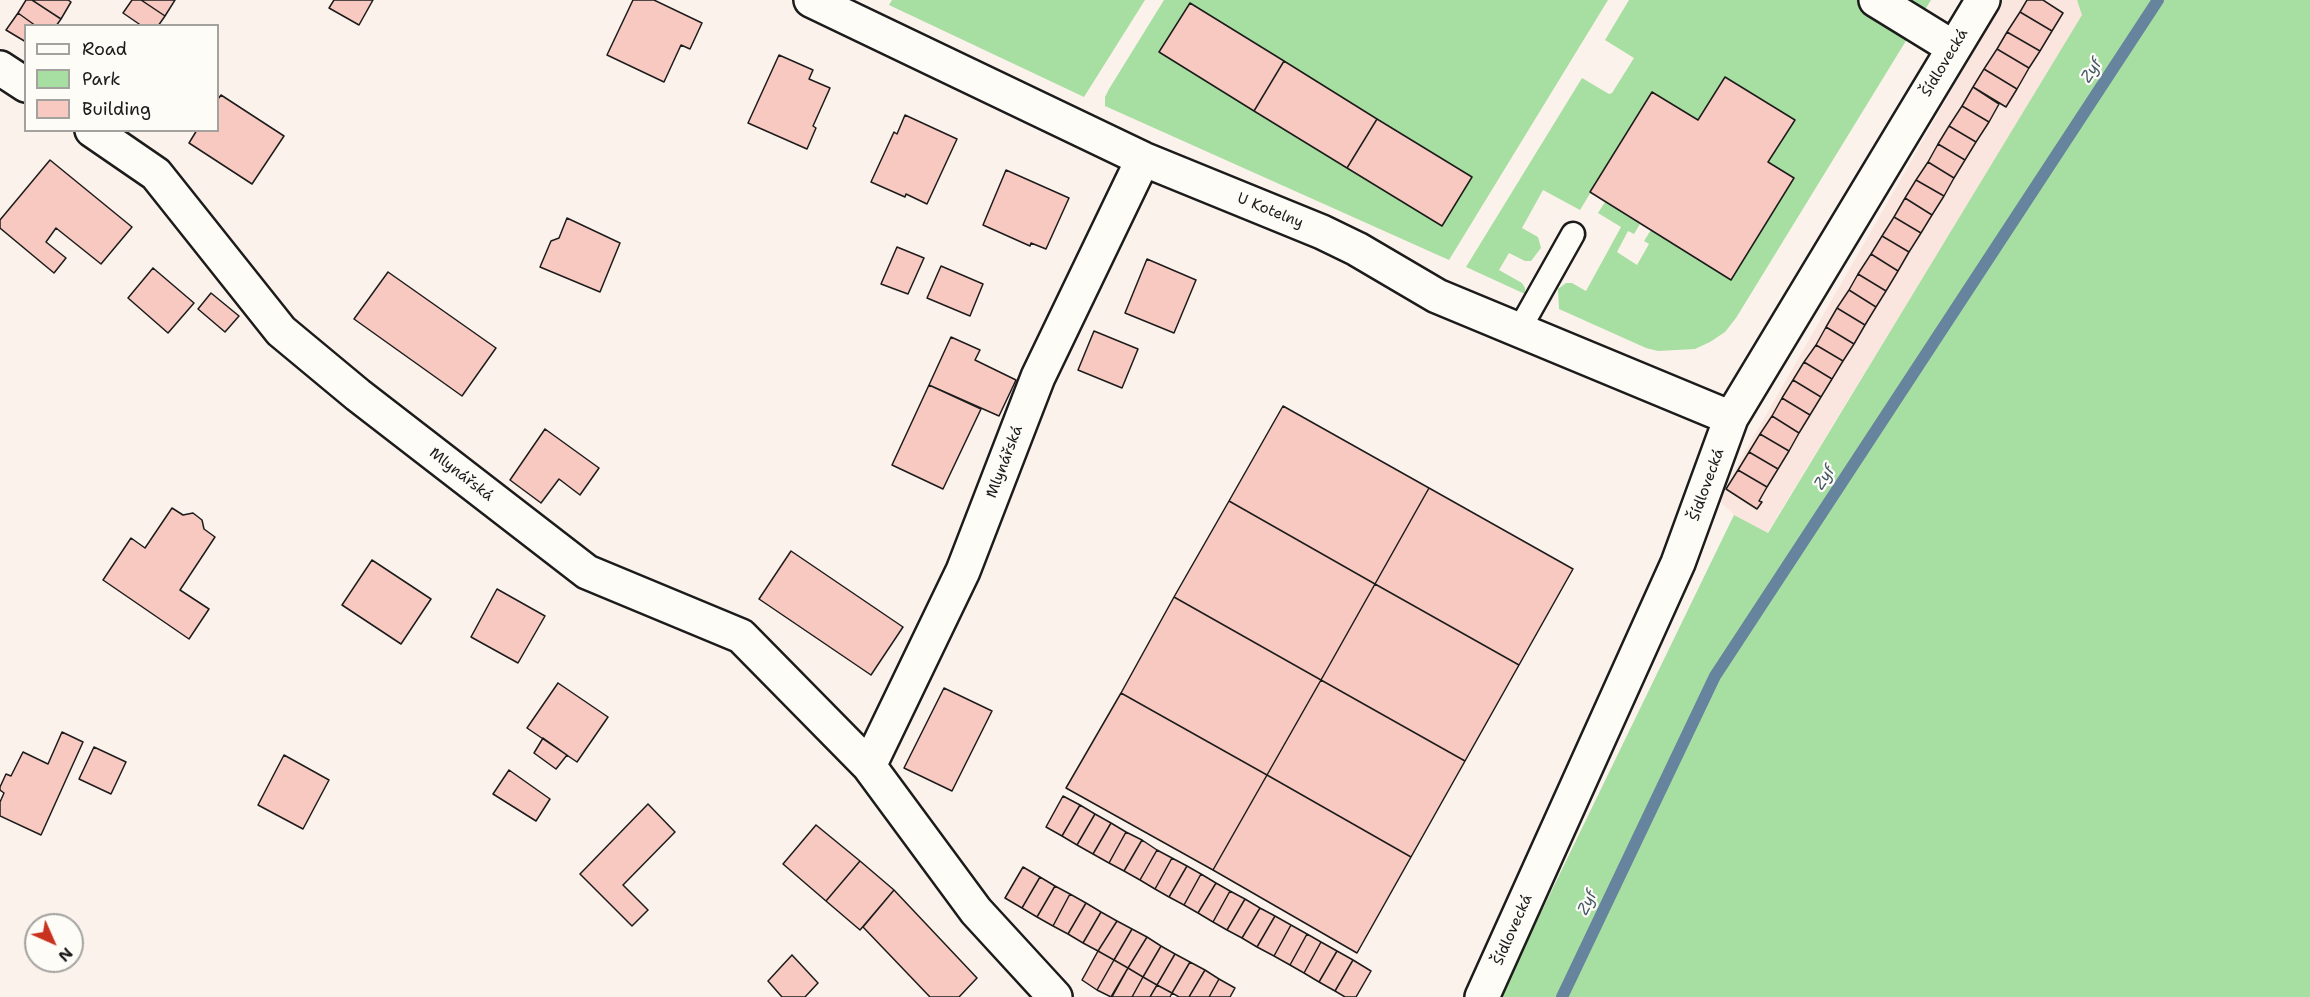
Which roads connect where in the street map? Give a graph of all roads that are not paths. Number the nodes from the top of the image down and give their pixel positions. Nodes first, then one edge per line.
1 (811, 0) edge
2 (1876, 0) edge
3 (1983, 0) edge
4 (1954, 48) junction
5 (0, 68) edge
6 (24, 85) edge
7 (95, 132) edge
8 (1143, 159) junction
9 (1574, 234) dead end
10 (1518, 330) junction
11 (1731, 418) junction
12 (869, 766) junction
13 (1055, 997) edge
14 (1482, 997) edge

1 - 8 street, U Kotelny
2 - 4 street
3 - 4 street, Šídlovecká
4 - 11 street, Šídlovecká
5 - 6 street
7 - 12 street, Mlynářská
8 - 10 street, U Kotelny
8 - 12 street, Mlynářská
9 - 10 lane
10 - 11 street, U Kotelny
11 - 14 street, Šídlovecká
12 - 13 street, Mlynářská

